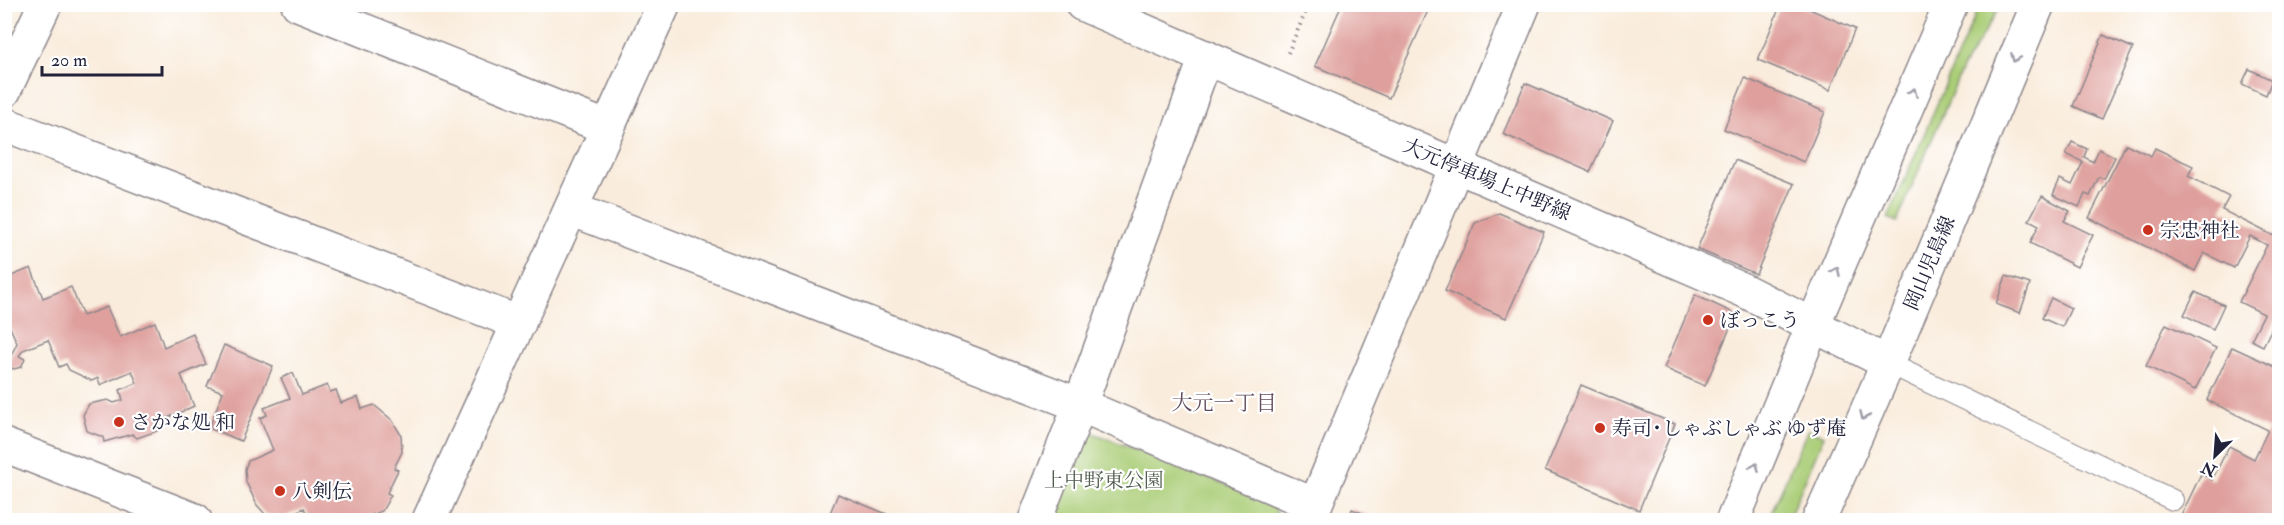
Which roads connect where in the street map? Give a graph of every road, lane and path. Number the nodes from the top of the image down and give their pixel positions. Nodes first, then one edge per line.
1 (45, 4) edge
2 (298, 4) edge
3 (664, 4) edge
4 (1082, 4) edge
5 (1309, 4) edge
6 (1524, 4) edge
7 (1951, 4) edge
8 (2038, 4) edge
9 (1206, 57) junction
10 (1274, 87) junction
11 (4, 90) edge
12 (4, 124) edge
13 (608, 128) junction
14 (1457, 166) junction
15 (571, 209) junction
16 (519, 323) junction
17 (1813, 325) junction
18 (1888, 363) junction
19 (1080, 405) junction
20 (4, 445) edge
21 (2173, 500) dead end
22 (1312, 513) edge
23 (195, 520) edge
24 (429, 520) edge
25 (1035, 520) edge
26 (1733, 520) edge
27 (1819, 520) edge

1 - 11 street
2 - 13 street
3 - 13 street
4 - 9 street, 大元停車場上中野線
5 - 10 path
6 - 14 street
17 -> 7 street
8 -> 18 street, 岡山児島線
9 - 10 street, 大元停車場上中野線
9 - 19 street
10 - 14 street, 大元停車場上中野線
12 - 16 street
13 - 15 street
14 - 17 street, 大元停車場上中野線
14 - 22 street
15 - 16 street
15 - 19 street
16 - 24 street
17 - 18 street, 大元停車場上中野線
26 -> 17 street
18 - 21 lane
18 -> 27 street, 岡山児島線
19 - 22 street
19 - 25 street
20 - 23 street

